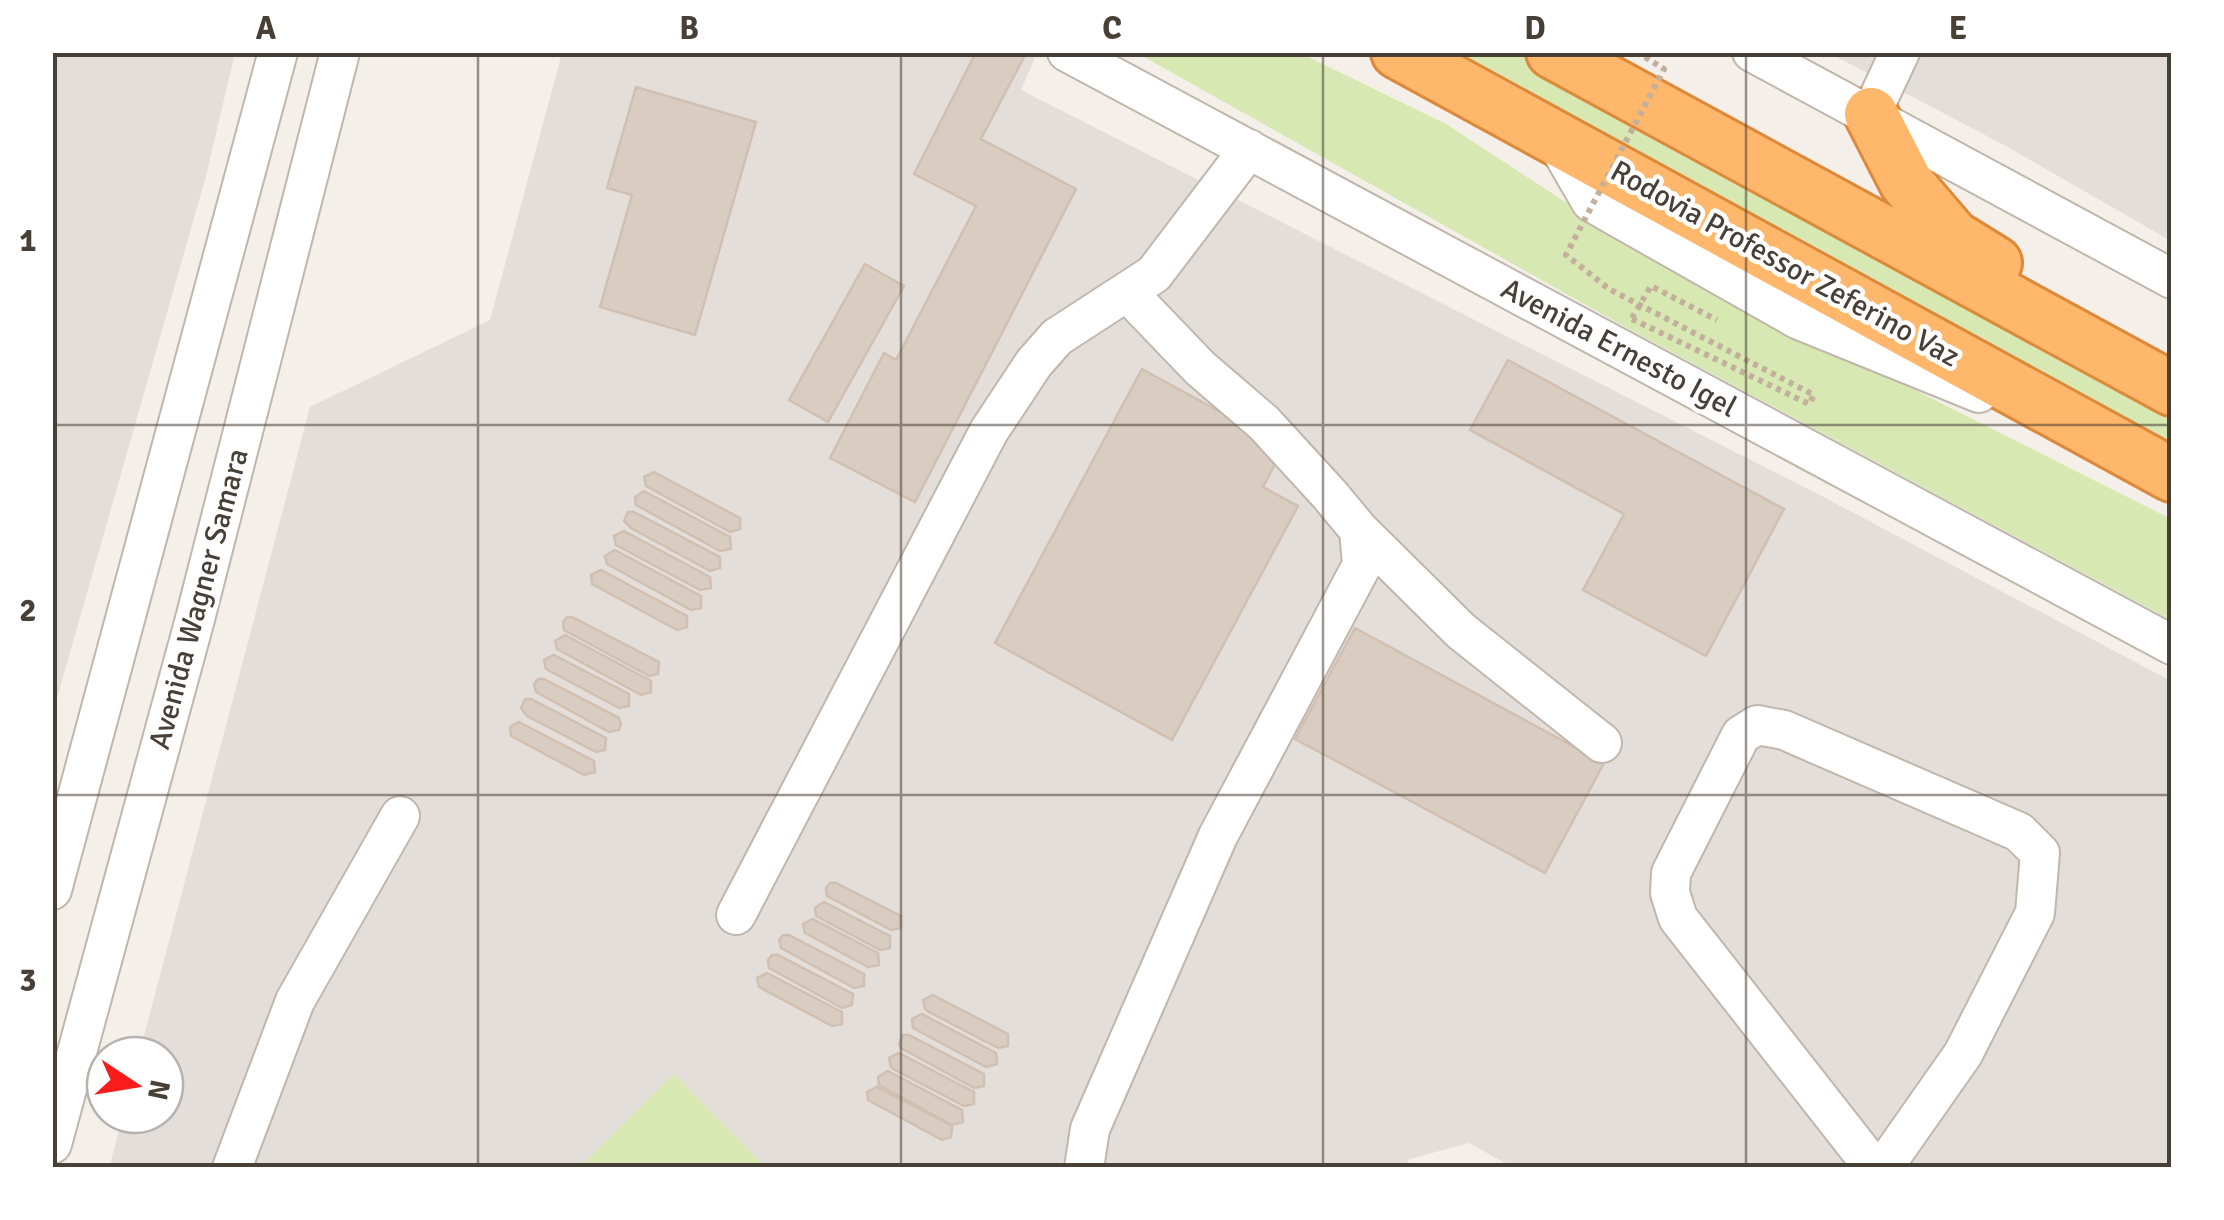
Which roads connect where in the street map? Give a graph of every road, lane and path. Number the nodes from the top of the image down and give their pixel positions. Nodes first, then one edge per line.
1 (278, 52) edge
2 (340, 52) edge
3 (1067, 52) edge
4 (1398, 52) edge
5 (1553, 52) edge
6 (1638, 52) edge
7 (1752, 52) edge
8 (1900, 52) edge
9 (1871, 114) junction
10 (1249, 149) junction
11 (2172, 279) edge
12 (1128, 293) junction
13 (1717, 320) dead end
14 (2164, 385) edge
15 (2151, 464) edge
16 (1359, 530) junction
17 (2172, 645) edge
18 (1602, 743) dead end
19 (400, 816) dead end
20 (52, 890) edge
21 (736, 915) dead end
22 (52, 1144) edge
23 (232, 1168) edge
24 (1084, 1168) edge
25 (1874, 1168) edge
26 (1883, 1168) edge

1 - 20 street
2 - 22 street, Avenida Wagner Samara
3 - 10 street, Avenida Ernesto Igel
4 - 15 highway, Rodovia Professor Zeferino Vaz
5 - 14 highway
6 - 13 path, bridge
7 - 9 street
8 - 9 street
9 - 11 street
9 - 14 highway
10 - 12 street
10 - 17 street, Avenida Ernesto Igel
12 - 16 street
12 - 21 street
16 - 18 street
16 - 24 street
19 - 23 street
25 - 26 street

